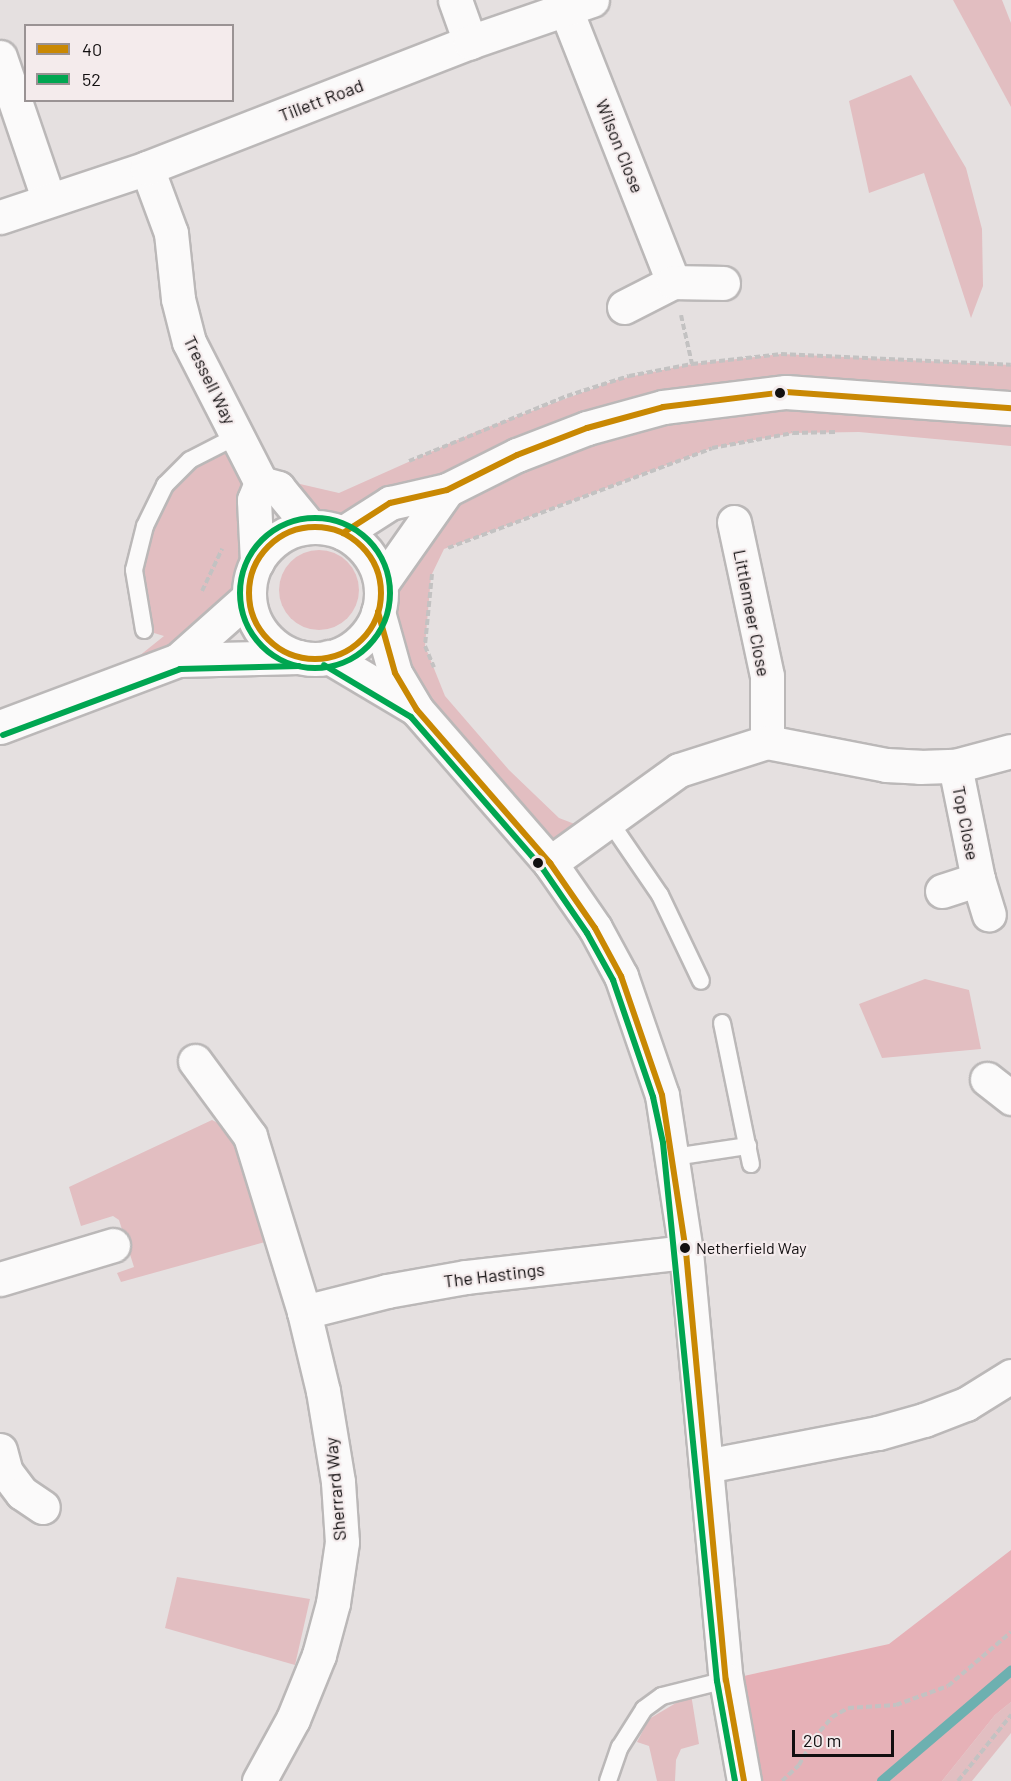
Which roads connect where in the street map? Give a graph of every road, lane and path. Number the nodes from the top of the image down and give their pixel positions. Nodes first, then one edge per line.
1 (455, 0) edge
2 (579, 5) edge
3 (470, 42) junction
4 (0, 57) edge
5 (147, 168) junction
6 (48, 198) junction
7 (0, 217) edge
8 (673, 282) junction
9 (723, 283) dead end
10 (624, 307) dead end
11 (692, 364) dead end
12 (1011, 408) edge
13 (837, 432) dead end
14 (237, 436) junction
15 (261, 483) junction
16 (447, 490) junction
17 (734, 522) dead end
18 (310, 527) junction
19 (417, 531) junction
20 (343, 533) junction
21 (225, 543) dead end
22 (257, 562) junction
23 (436, 567) dead end
24 (249, 597) junction
25 (380, 598) junction
26 (197, 599) dead end
27 (144, 630) dead end
28 (314, 657) junction
29 (178, 660) junction
30 (437, 676) dead end
31 (417, 710) junction
32 (0, 727) edge
33 (767, 742) junction
34 (1011, 751) edge
35 (955, 766) junction
36 (608, 819) junction
37 (550, 862) junction
38 (978, 879) junction
39 (942, 891) dead end
40 (989, 914) dead end
41 (701, 981) dead end
42 (722, 1023) dead end
43 (195, 1061) dead end
44 (747, 1146) junction
45 (674, 1156) junction
46 (751, 1164) dead end
47 (113, 1245) dead end
48 (686, 1252) junction
49 (0, 1279) edge
50 (304, 1312) junction
51 (1011, 1376) edge
52 (0, 1450) edge
53 (706, 1466) junction
54 (43, 1507) dead end
55 (1011, 1632) edge
56 (726, 1680) junction
57 (1011, 1715) edge
58 (259, 1781) edge
59 (608, 1781) edge
60 (744, 1781) edge
61 (782, 1781) edge
62 (958, 1781) edge

1 - 3 street
2 - 3 street, Tillett Road
2 - 8 street, Wilson Close
3 - 5 street, Tillett Road
4 - 6 street
5 - 6 street, Tillett Road
5 - 14 street, Tressell Way
6 - 7 street, Tillett Road
8 - 9 street
8 - 10 street
8 - 11 path
12 - 16 street
13 - 19 path
14 - 15 street, Tressell Way
14 - 27 lane
15 - 18 street
15 - 22 street
16 - 19 street
16 - 20 street
17 - 33 street, Littlemeer Close
18 - 20 street
18 - 22 street
19 - 25 street
20 - 25 street
21 - 26 path
22 - 24 street
23 - 30 path
24 - 28 street
24 - 29 street
25 - 28 street
25 - 31 street
28 - 29 street
28 - 31 street
29 - 32 street
31 - 37 street
33 - 35 street
33 - 36 street
34 - 35 street
35 - 38 street, Top Close
36 - 37 street
36 - 41 lane
37 - 45 street
38 - 39 street, Top Close
38 - 40 street, Top Close
42 - 44 lane
43 - 50 street, Sherrard Way
44 - 45 lane
44 - 46 lane
45 - 48 street
47 - 49 street
48 - 50 street, The Hastings
48 - 53 street
50 - 58 street, Sherrard Way
51 - 53 street
52 - 54 street
53 - 56 street
55 - 61 path
56 - 59 lane
56 - 60 street
57 - 62 path

